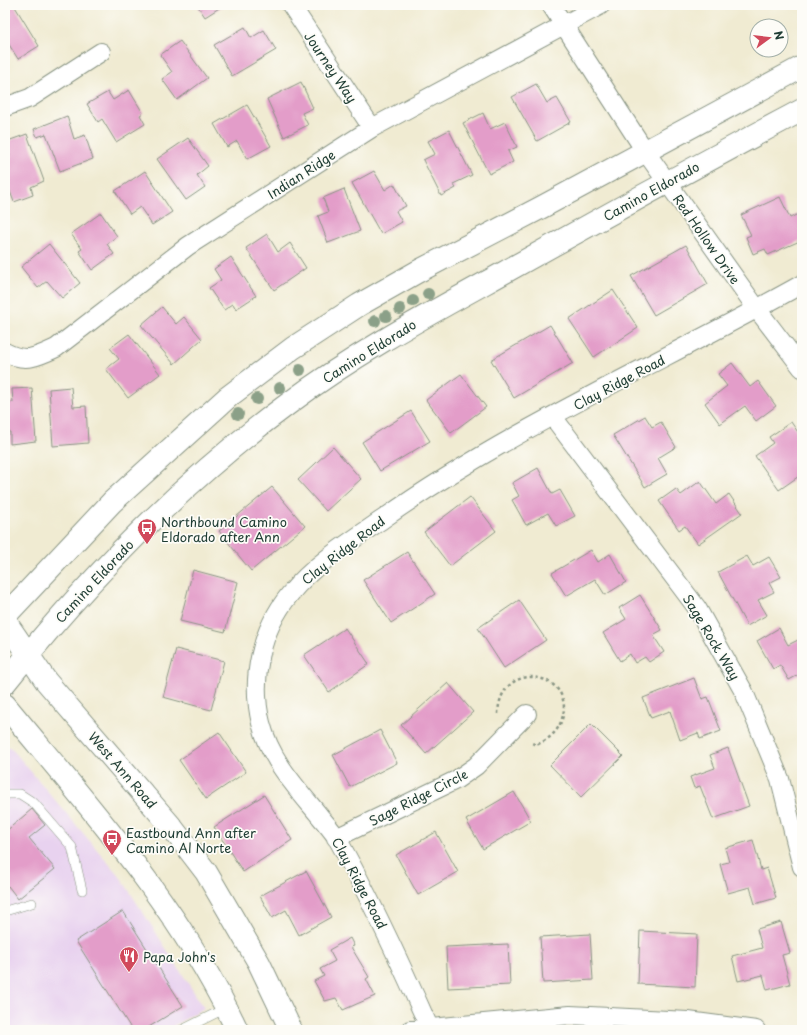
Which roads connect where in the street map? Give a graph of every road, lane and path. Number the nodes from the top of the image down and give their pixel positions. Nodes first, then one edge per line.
1 (291, 5) edge
2 (551, 5) edge
3 (601, 5) edge
4 (564, 24) junction
5 (101, 52) dead end
6 (802, 67) edge
7 (5, 107) edge
8 (802, 110) edge
9 (372, 128) junction
10 (645, 150) junction
11 (667, 182) junction
12 (802, 284) edge
13 (756, 309) junction
14 (10, 354) edge
15 (802, 368) edge
16 (553, 417) junction
17 (5, 616) edge
18 (5, 621) edge
19 (28, 655) junction
20 (5, 683) edge
21 (5, 705) edge
22 (498, 714) dead end
23 (527, 714) dead end
24 (532, 742) dead end
25 (5, 796) edge
26 (336, 838) junction
27 (802, 867) edge
28 (82, 890) dead end
29 (32, 903) dead end
30 (5, 911) edge
31 (226, 1007) junction
32 (429, 1027) junction
33 (182, 1030) edge
34 (237, 1030) edge
35 (291, 1030) edge
36 (410, 1030) edge
37 (756, 1030) edge

1 - 9 street, Journey Way
2 - 4 street, Red Hollow Drive
3 - 4 street, Indian Ridge
4 - 9 street, Indian Ridge
4 - 10 street, Red Hollow Drive
5 - 7 street
6 - 10 main road
8 - 11 main road, Camino Eldorado
9 - 14 street, Indian Ridge
10 - 11 street, Red Hollow Drive
10 - 17 main road
11 - 13 street, Red Hollow Drive
11 - 19 main road, Camino Eldorado
12 - 13 street, Clay Ridge Road
13 - 15 street, Red Hollow Drive
13 - 16 street, Clay Ridge Road
16 - 26 street, Clay Ridge Road
16 - 27 street, Sage Rock Way
18 - 19 main road, West Ann Road
19 - 20 main road, Camino Eldorado
19 - 35 main road, West Ann Road
21 - 31 main road
22 - 24 path
23 - 26 street, Sage Ridge Circle
25 - 28 lane
26 - 32 street, Clay Ridge Road
29 - 30 lane
31 - 33 lane
31 - 34 main road
32 - 36 street
32 - 37 street

